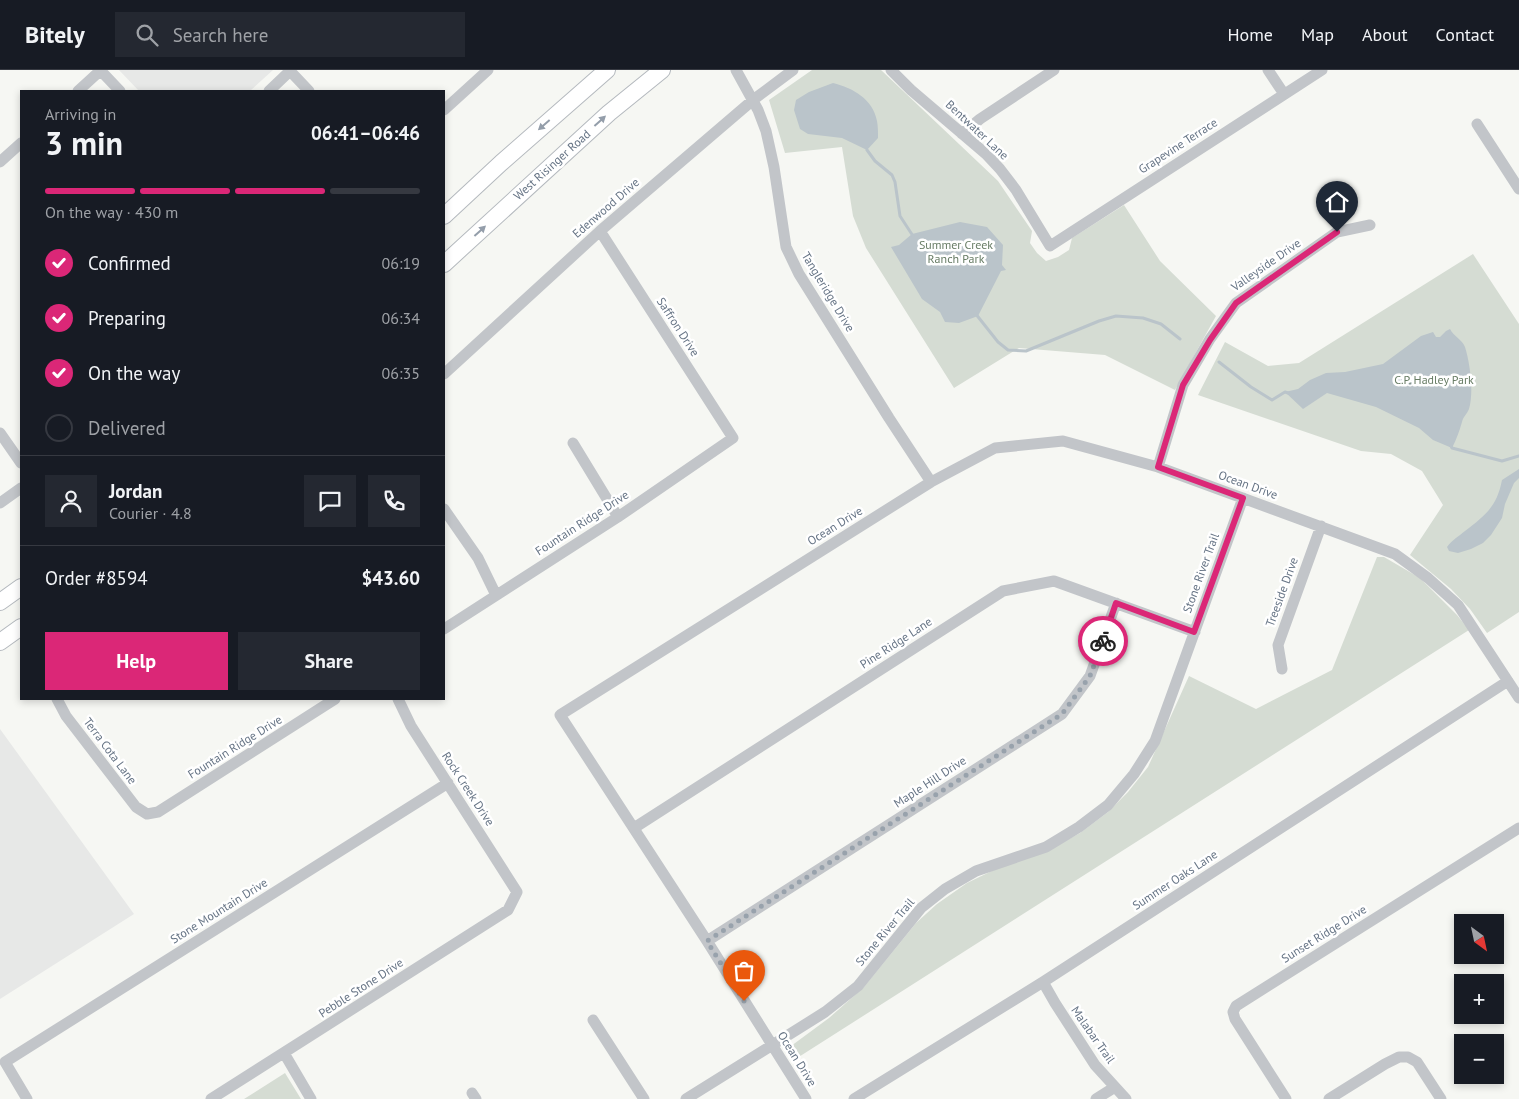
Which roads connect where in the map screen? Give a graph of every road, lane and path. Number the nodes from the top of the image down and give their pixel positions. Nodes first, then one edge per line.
1 (100, 70) edge
2 (291, 70) edge
3 (488, 70) edge
4 (607, 70) edge
5 (662, 70) edge
6 (736, 70) edge
7 (793, 70) edge
8 (891, 70) edge
9 (1054, 70) edge
10 (1268, 70) edge
11 (1322, 70) edge
12 (79, 90) edge
13 (119, 90) edge
14 (270, 90) edge
15 (308, 90) edge
16 (1284, 94) junction
17 (752, 100) junction
18 (445, 109) edge
19 (1478, 124) dead end
20 (962, 134) junction
21 (20, 144) edge
22 (0, 162) edge
23 (1519, 189) edge
24 (445, 215) edge
25 (1370, 225) dead end
26 (600, 231) junction
27 (1050, 246) joint
28 (445, 263) edge
29 (445, 373) edge
30 (0, 433) edge
31 (733, 438) joint
32 (573, 443) dead end
33 (20, 462) edge
34 (1158, 467) junction
35 (930, 482) junction
36 (20, 489) edge
37 (1243, 498) junction
38 (0, 503) edge
39 (445, 510) edge
40 (618, 517) junction
41 (1321, 526) junction
42 (20, 588) edge
43 (496, 595) junction
44 (0, 602) edge
45 (1116, 603) junction
46 (20, 628) edge
47 (445, 628) edge
48 (1194, 632) junction
49 (0, 642) edge
50 (1282, 669) dead end
51 (1508, 681) junction
52 (1519, 698) edge
53 (58, 700) edge
54 (333, 700) edge
55 (398, 700) edge
56 (448, 783) junction
57 (147, 814) joint
58 (634, 828) junction
59 (1519, 828) edge
60 (517, 892) joint
61 (707, 941) junction
62 (1043, 982) junction
63 (593, 1020) dead end
64 (772, 1046) junction
65 (284, 1053) junction
66 (1115, 1087) junction
67 (27, 1099) edge
68 (211, 1099) edge
69 (311, 1099) edge
70 (644, 1099) edge
71 (686, 1099) edge
72 (806, 1099) edge
73 (854, 1099) edge
74 (1096, 1099) edge
75 (1126, 1099) edge
76 (1286, 1099) edge
77 (1329, 1099) edge
78 (1441, 1099) edge

1 - 12 street
1 - 13 street
2 - 14 street
2 - 15 street
3 - 18 street
4 -> 24 main road
28 -> 5 main road, West Risinger Road
6 - 17 street, Tangleridge Drive
7 - 17 street, Edenwood Drive
8 - 20 street, Bentwater Lane
9 - 20 street
10 - 16 street
11 - 16 street, Grapevine Terrace
16 - 27 street, Grapevine Terrace
17 - 26 street, Edenwood Drive
17 - 35 street, Tangleridge Drive
19 - 23 street
20 - 27 street, Bentwater Lane
21 - 22 street
25 - 34 street, Valleyside Drive
26 - 29 street, Edenwood Drive
26 - 31 street, Saffron Drive
30 - 33 street
31 - 40 street, Fountain Ridge Drive
32 - 40 street
34 - 35 street, Ocean Drive
34 - 37 street, Ocean Drive
35 - 58 street, Ocean Drive
36 - 38 street
37 - 41 street, Ocean Drive
37 - 48 street, Stone River Trail
39 - 43 street
40 - 43 street, Fountain Ridge Drive
41 - 50 street, Treeside Drive
41 - 51 street, Ocean Drive
42 - 44 main road
43 - 47 street, Fountain Ridge Drive
45 - 48 street, Pine Ridge Lane
45 - 58 street, Pine Ridge Lane
45 - 61 street, Maple Hill Drive
46 - 49 main road
48 - 64 street, Stone River Trail
51 - 52 street, Ocean Drive
51 - 62 street, Summer Oaks Lane
53 - 57 street, Terra Cota Lane
54 - 57 street, Fountain Ridge Drive
55 - 56 street, Rock Creek Drive
56 - 60 street, Rock Creek Drive
56 - 67 street, Stone Mountain Drive
58 - 61 street, Ocean Drive
59 - 76 street, Sunset Ridge Drive
60 - 65 street, Pebble Stone Drive
61 - 64 street, Ocean Drive
62 - 66 street, Malabar Trail
62 - 73 street, Summer Oaks Lane
63 - 70 street
64 - 71 street, Stone River Trail
64 - 72 street, Ocean Drive
65 - 68 street, Pebble Stone Drive
65 - 69 street
66 - 74 street
66 - 75 street, Malabar Trail
77 - 78 street

